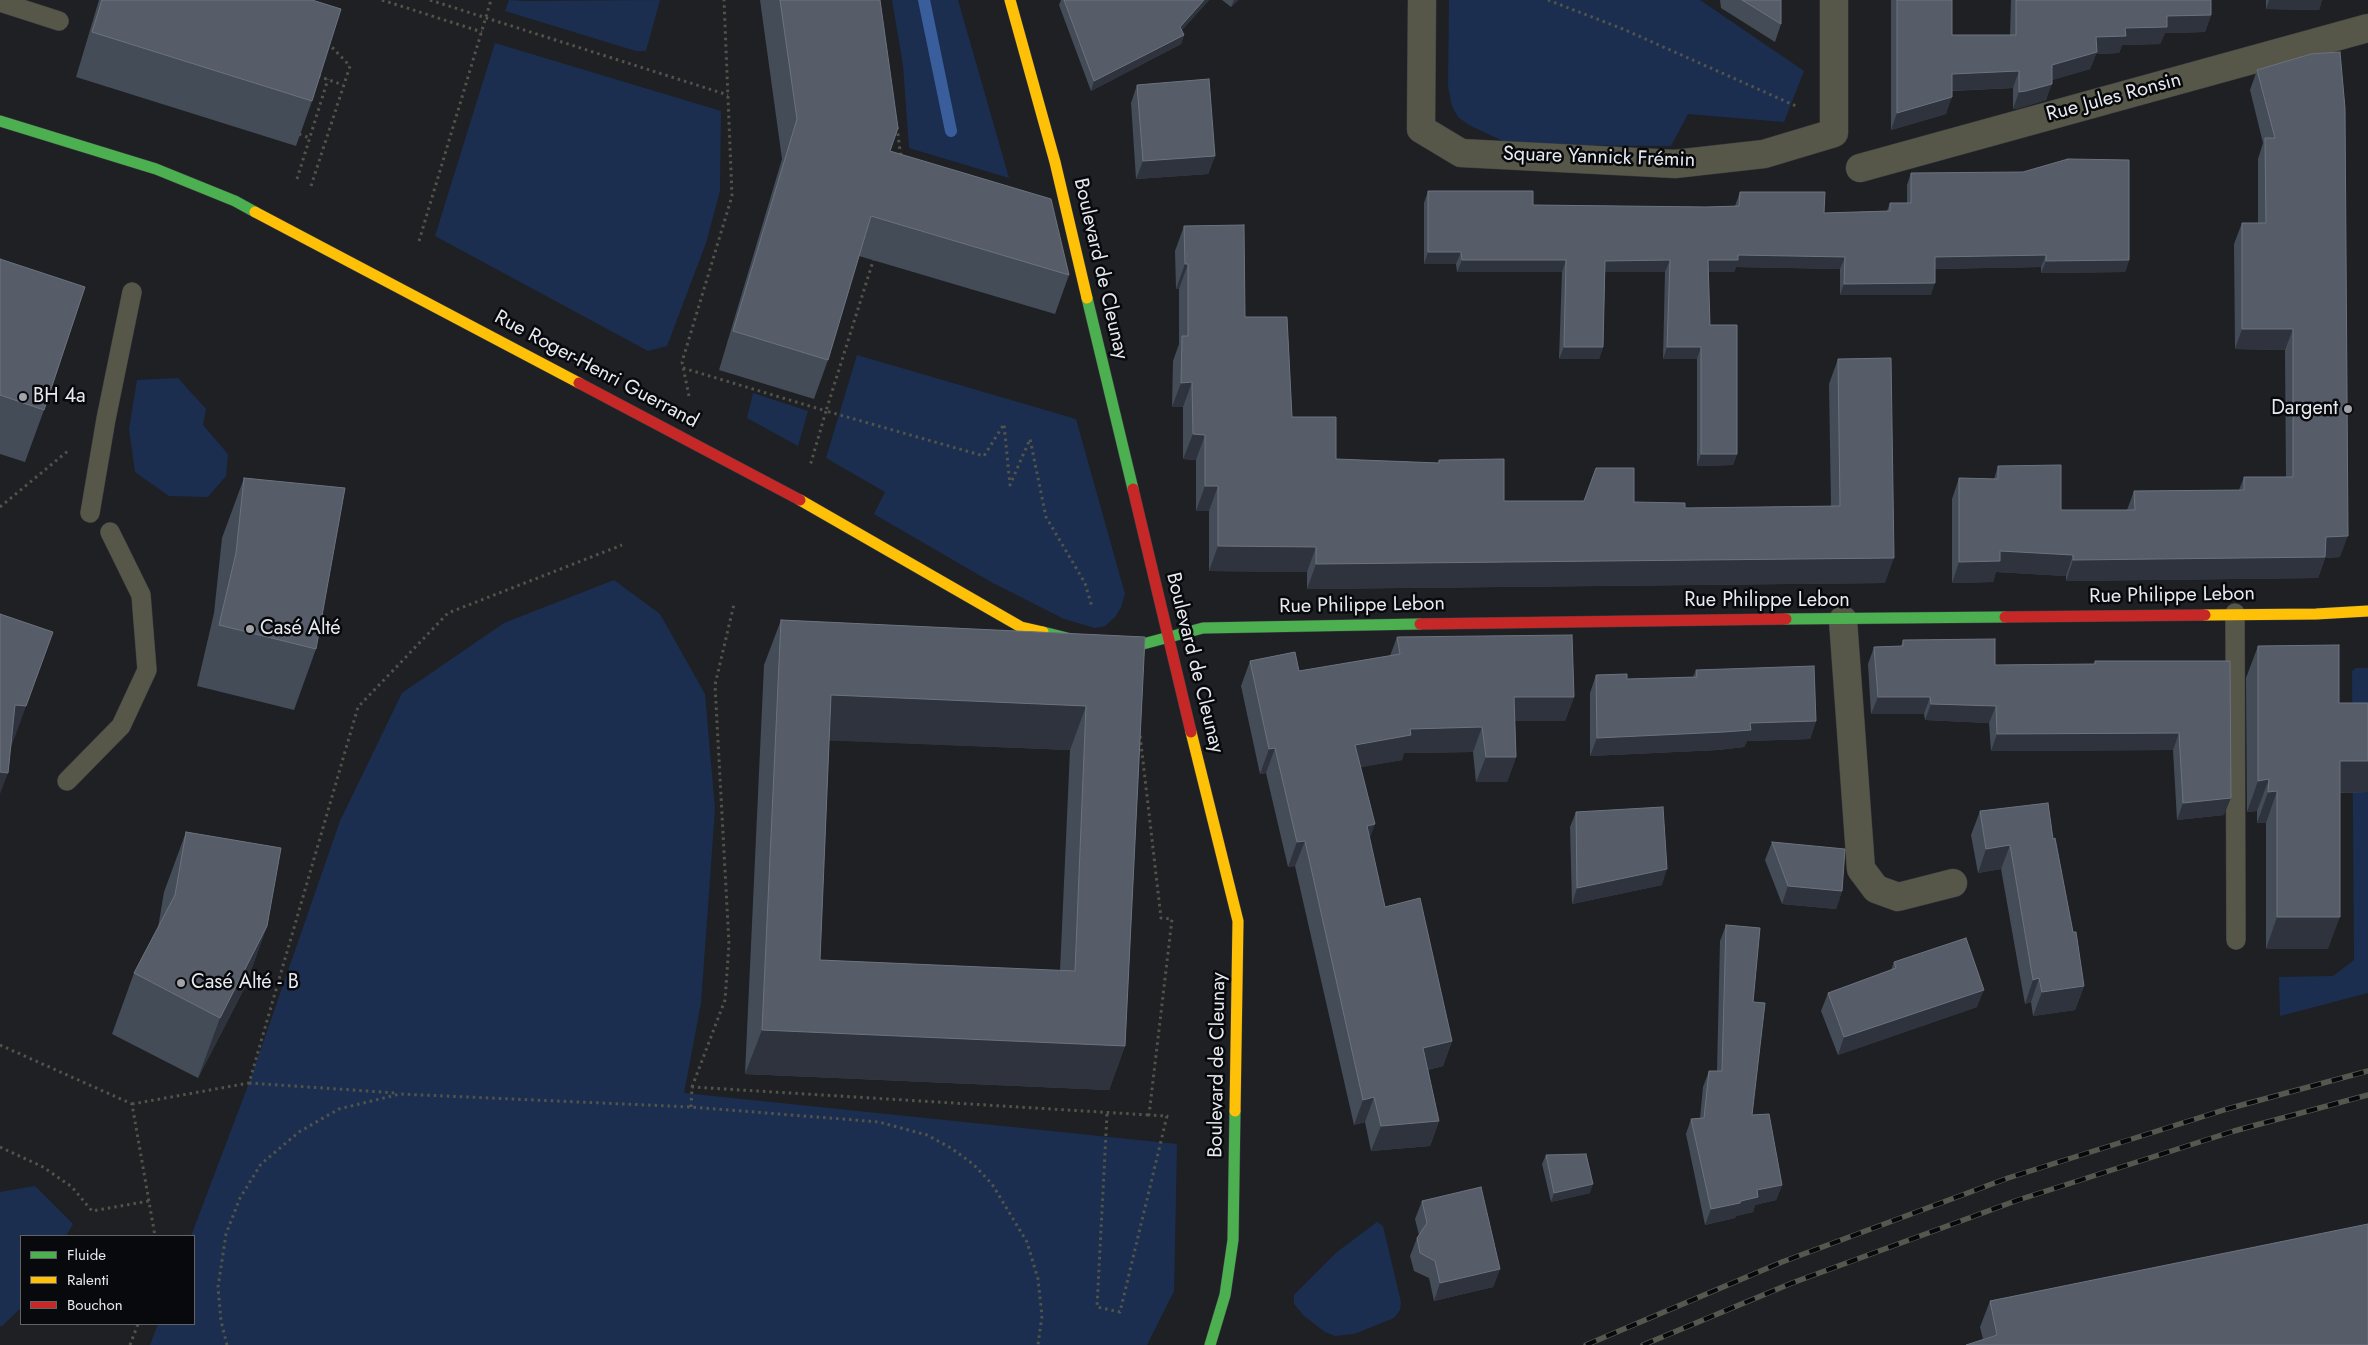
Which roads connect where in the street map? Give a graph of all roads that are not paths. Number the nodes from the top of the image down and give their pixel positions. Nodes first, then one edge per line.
1 (1010, 0) edge
2 (1834, 0) edge
3 (1417, 1) edge
4 (0, 2) edge
5 (60, 21) dead end
6 (2368, 28) edge
7 (0, 121) edge
8 (1860, 168) dead end
9 (132, 292) dead end
10 (90, 513) dead end
11 (110, 532) dead end
12 (2368, 611) edge
13 (2235, 613) junction
14 (1842, 620) junction
15 (1168, 639) junction
16 (67, 781) dead end
17 (1952, 883) dead end
18 (2236, 940) dead end
19 (1210, 1345) edge

1 - 15 street, Boulevard de Cleunay
2 - 3 street, Square Yannick Frémin
4 - 5 lane
6 - 8 street, Rue Jules Ronsin
7 - 15 street, Rue Roger-Henri Guerrand
9 - 10 lane
11 - 16 lane
12 - 13 street, Rue Philippe Lebon
13 - 14 street, Rue Philippe Lebon
13 - 18 lane
14 - 15 street, Rue Philippe Lebon
14 - 17 street
15 - 19 street, Boulevard de Cleunay

